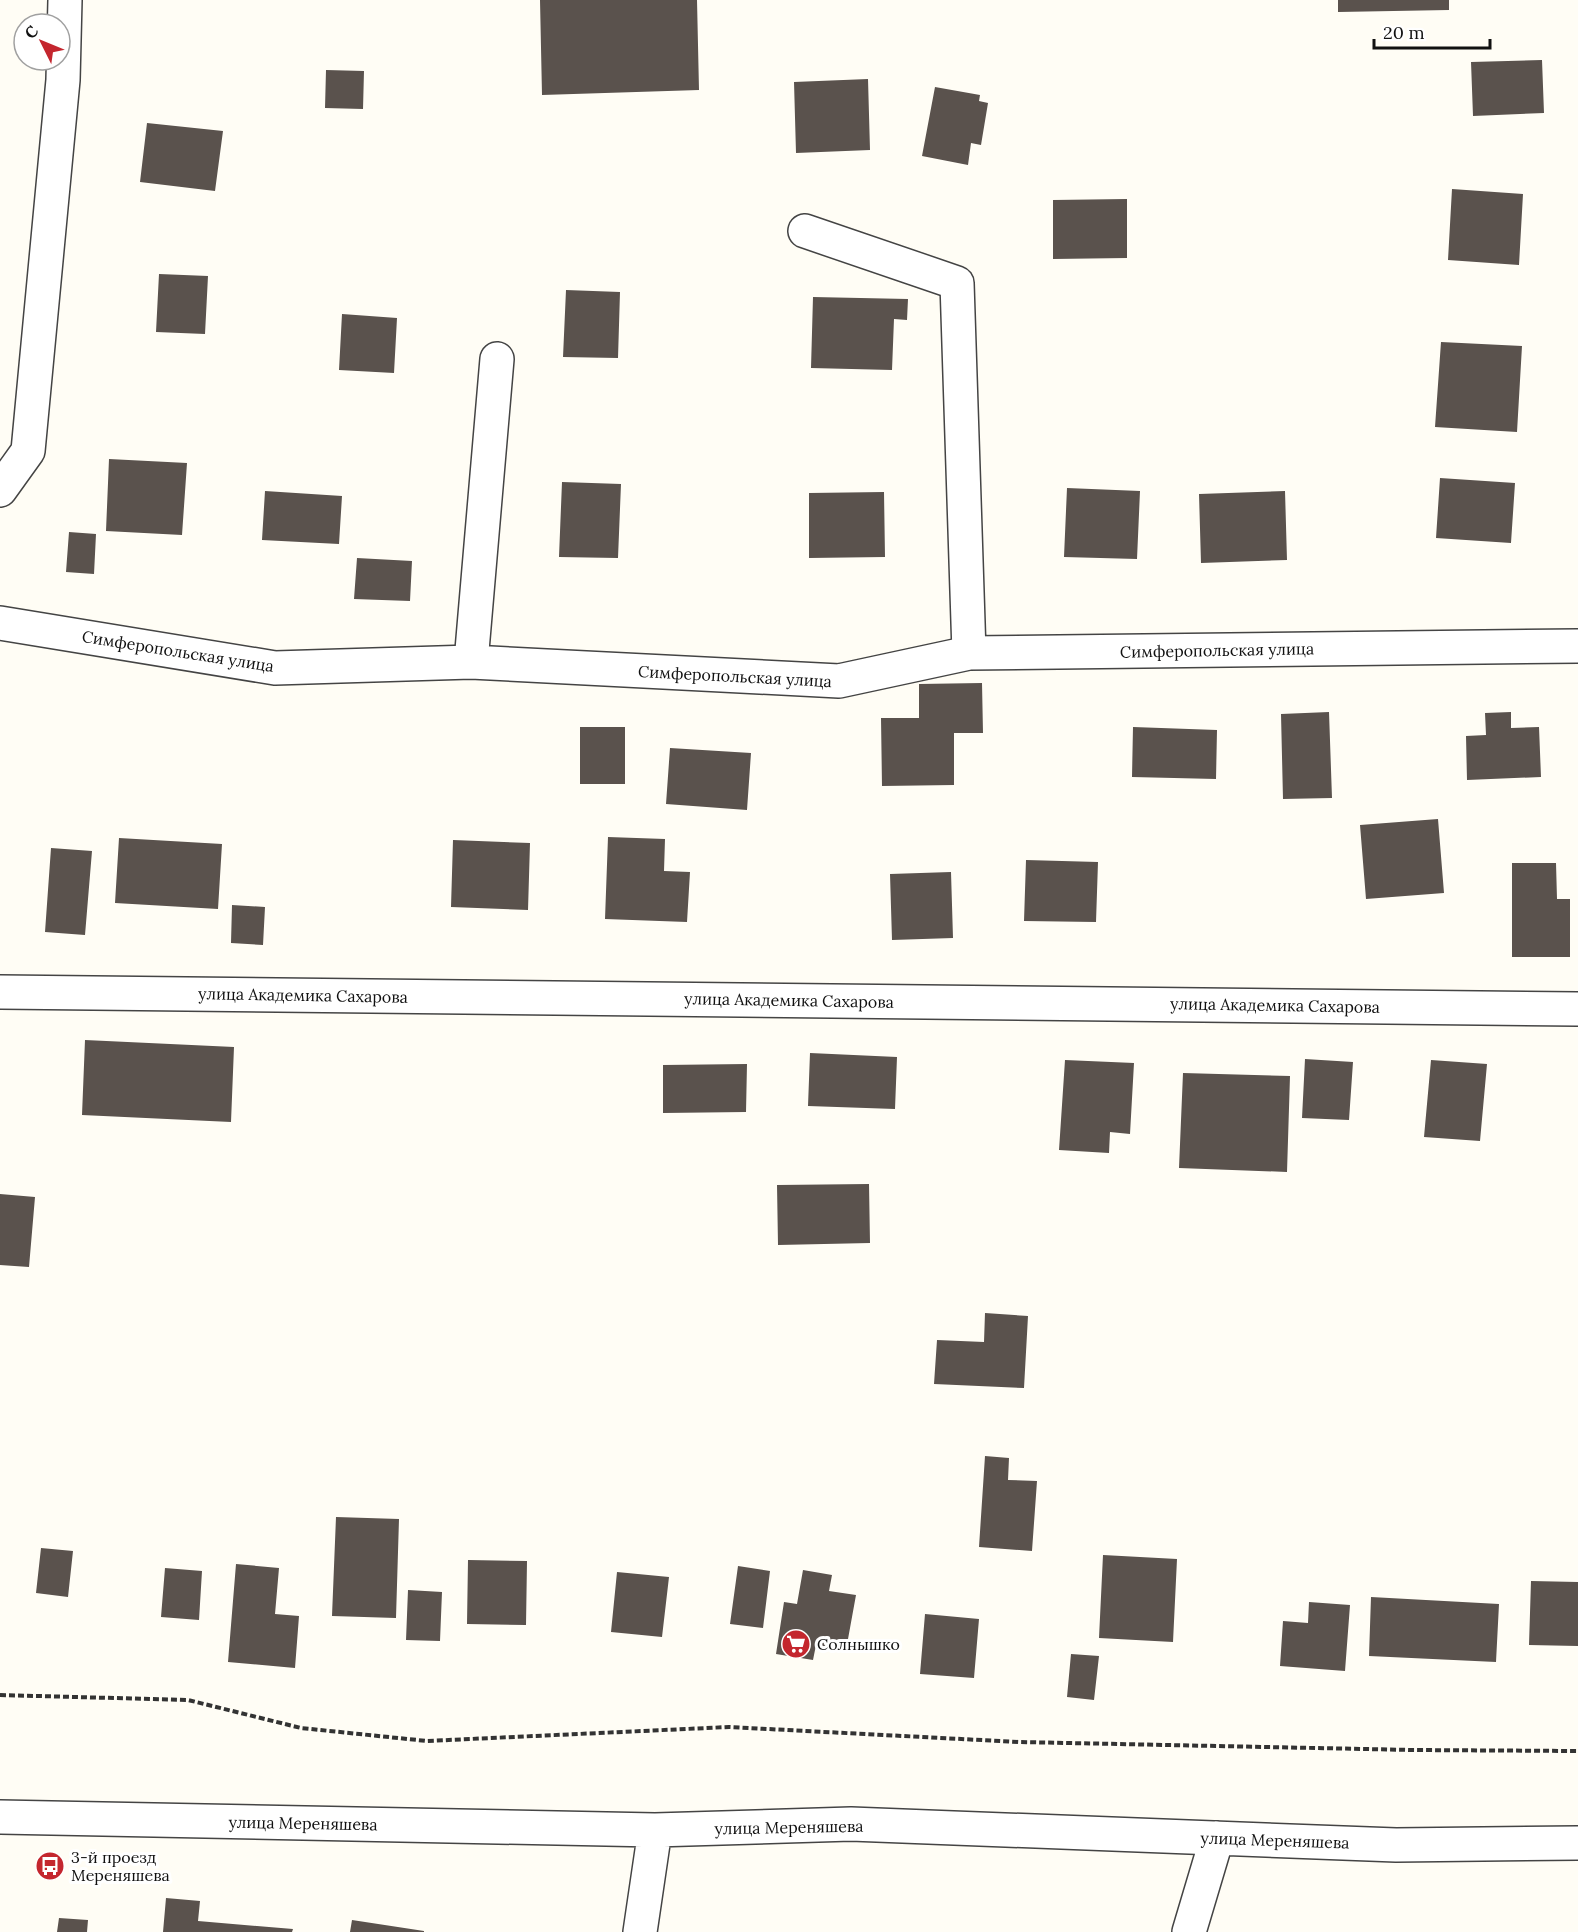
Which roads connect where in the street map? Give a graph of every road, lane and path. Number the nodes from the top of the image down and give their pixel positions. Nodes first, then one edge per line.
1 (65, 0) edge
2 (806, 231) dead end
3 (496, 359) dead end
4 (0, 490) edge
5 (0, 623) edge
6 (1578, 646) edge
7 (969, 652) junction
8 (471, 662) junction
9 (0, 992) edge
10 (1578, 1009) edge
11 (0, 1695) edge
12 (1578, 1751) edge
13 (0, 1817) edge
14 (655, 1830) junction
15 (1217, 1838) junction
16 (1578, 1843) edge
17 (640, 1932) edge
18 (1189, 1932) edge

1 - 4 street
2 - 7 street
3 - 8 street
5 - 8 street, Симферопольская улица
6 - 7 street, Симферопольская улица
7 - 8 street, Симферопольская улица
9 - 10 street, улица Академика Сахарова
11 - 12 path
13 - 14 street, улица Мереняшева
14 - 15 street, улица Мереняшева
14 - 17 street
15 - 16 street, улица Мереняшева
15 - 18 street

